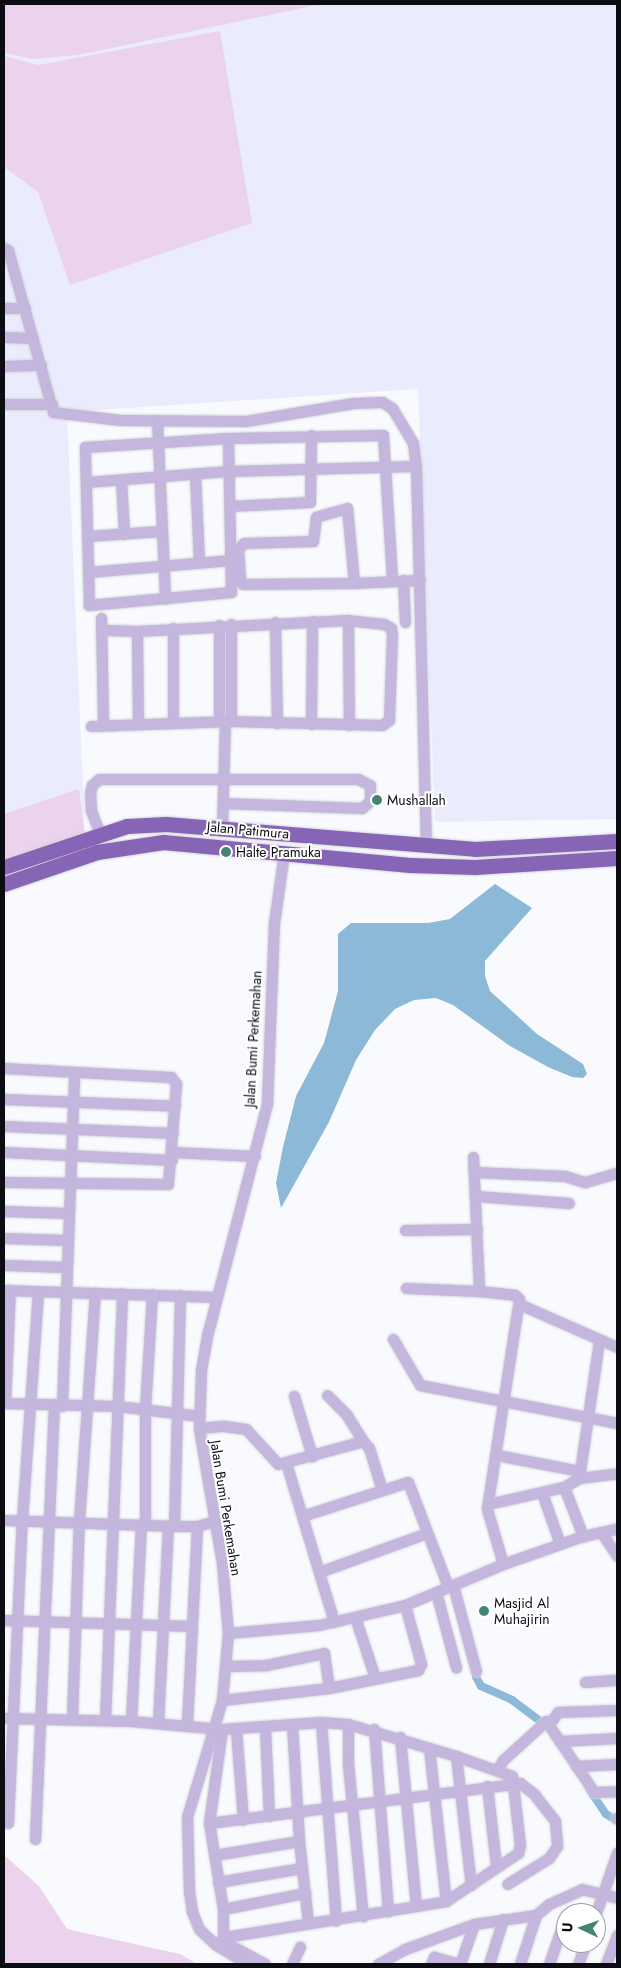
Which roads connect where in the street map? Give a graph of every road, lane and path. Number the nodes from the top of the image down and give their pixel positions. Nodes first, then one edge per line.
1 (4, 248) edge
2 (4, 278) edge
3 (16, 278) junction
4 (4, 308) edge
5 (24, 308) junction
6 (4, 337) edge
7 (33, 338) junction
8 (41, 365) junction
9 (4, 366) edge
10 (4, 404) edge
11 (52, 404) junction
12 (157, 420) junction
13 (311, 435) junction
14 (228, 438) junction
15 (157, 441) junction
16 (416, 466) junction
17 (386, 468) junction
18 (312, 469) junction
19 (228, 471) junction
20 (195, 474) junction
21 (159, 477) junction
22 (122, 480) junction
23 (86, 482) junction
24 (230, 506) junction
25 (162, 531) junction
26 (124, 534) junction
27 (87, 536) junction
28 (231, 560) junction
29 (199, 562) junction
30 (163, 565) junction
31 (88, 572) junction
32 (398, 580) junction
33 (420, 580) junction
34 (354, 583) junction
35 (165, 599) junction
36 (101, 618) dead end
37 (348, 620) junction
38 (312, 621) junction
39 (275, 622) junction
40 (405, 622) junction
41 (231, 624) junction
42 (219, 625) junction
43 (173, 628) junction
44 (391, 628) junction
45 (421, 628) junction
46 (101, 630) junction
47 (137, 631) junction
48 (225, 721) junction
49 (173, 723) junction
50 (277, 723) junction
51 (138, 724) junction
52 (311, 724) junction
53 (349, 724) junction
54 (223, 777) junction
55 (223, 803) junction
56 (222, 828) junction
57 (100, 834) junction
58 (617, 840) edge
59 (426, 845) junction
60 (284, 852) junction
61 (617, 858) edge
62 (4, 867) edge
63 (4, 884) edge
64 (4, 1068) edge
65 (74, 1073) junction
66 (4, 1099) edge
67 (73, 1101) junction
68 (175, 1106) junction
69 (4, 1126) edge
70 (72, 1129) junction
71 (173, 1133) junction
72 (4, 1152) edge
73 (71, 1154) junction
74 (172, 1156) junction
75 (254, 1156) junction
76 (473, 1157) dead end
77 (474, 1172) junction
78 (617, 1173) edge
79 (4, 1182) edge
80 (70, 1184) junction
81 (476, 1196) junction
82 (568, 1203) dead end
83 (4, 1211) edge
84 (68, 1214) junction
85 (477, 1229) junction
86 (405, 1230) dead end
87 (4, 1238) edge
88 (67, 1240) junction
89 (4, 1265) edge
90 (66, 1267) junction
91 (406, 1288) dead end
92 (7, 1290) edge
93 (479, 1291) junction
94 (38, 1292) junction
95 (65, 1292) junction
96 (95, 1293) junction
97 (122, 1293) junction
98 (152, 1294) junction
99 (180, 1295) junction
100 (216, 1298) junction
101 (519, 1304) junction
102 (393, 1339) dead end
103 (599, 1341) junction
104 (617, 1348) edge
105 (327, 1394) dead end
106 (294, 1396) dead end
107 (4, 1403) edge
108 (505, 1403) junction
109 (31, 1405) junction
110 (58, 1406) junction
111 (118, 1406) junction
112 (92, 1407) junction
113 (145, 1410) junction
114 (176, 1413) junction
115 (199, 1416) junction
116 (587, 1419) junction
117 (617, 1423) edge
118 (199, 1428) junction
119 (363, 1441) junction
120 (497, 1455) junction
121 (312, 1456) junction
122 (286, 1463) junction
123 (617, 1474) edge
124 (580, 1475) junction
125 (564, 1487) junction
126 (382, 1490) junction
127 (542, 1492) junction
128 (488, 1504) junction
129 (302, 1516) junction
130 (4, 1520) edge
131 (22, 1520) junction
132 (50, 1520) junction
133 (215, 1521) junction
134 (82, 1522) junction
135 (114, 1523) junction
136 (143, 1524) junction
137 (171, 1526) junction
138 (197, 1526) junction
139 (617, 1529) edge
140 (601, 1532) junction
141 (427, 1533) junction
142 (583, 1536) junction
143 (560, 1544) junction
144 (617, 1556) edge
145 (503, 1564) junction
146 (319, 1572) junction
147 (450, 1586) junction
148 (436, 1592) junction
149 (405, 1605) junction
150 (355, 1617) junction
151 (4, 1620) edge
152 (18, 1620) junction
153 (47, 1621) junction
154 (78, 1621) junction
155 (109, 1622) junction
156 (334, 1622) junction
157 (135, 1623) junction
158 (163, 1625) junction
159 (192, 1626) junction
160 (228, 1633) junction
161 (227, 1666) junction
162 (456, 1667) dead end
163 (476, 1670) dead end
164 (375, 1678) junction
165 (617, 1680) edge
166 (585, 1682) dead end
167 (329, 1688) junction
168 (222, 1700) junction
169 (617, 1710) edge
170 (9, 1719) edge
171 (41, 1719) junction
172 (75, 1719) junction
173 (105, 1720) junction
174 (131, 1721) junction
175 (321, 1722) junction
176 (158, 1723) junction
177 (186, 1724) junction
178 (348, 1724) junction
179 (549, 1724) junction
180 (292, 1725) junction
181 (265, 1728) junction
182 (218, 1729) junction
183 (236, 1729) junction
184 (374, 1729) junction
185 (400, 1737) junction
186 (617, 1738) edge
187 (560, 1741) junction
188 (429, 1748) junction
189 (456, 1756) junction
190 (617, 1764) edge
191 (576, 1766) junction
192 (497, 1770) junction
193 (515, 1782) junction
194 (487, 1786) junction
195 (460, 1790) junction
196 (617, 1791) edge
197 (434, 1794) junction
198 (405, 1798) junction
199 (378, 1801) junction
200 (351, 1804) junction
201 (326, 1807) junction
202 (298, 1809) junction
203 (269, 1816) junction
204 (243, 1820) junction
205 (8, 1823) dead end
206 (209, 1823) junction
207 (35, 1839) dead end
208 (299, 1841) junction
209 (617, 1853) edge
210 (214, 1855) junction
211 (496, 1865) junction
212 (302, 1868) junction
213 (218, 1882) junction
214 (507, 1884) dead end
215 (471, 1885) junction
216 (574, 1892) junction
217 (603, 1892) junction
218 (305, 1893) junction
219 (617, 1898) edge
220 (446, 1901) junction
221 (570, 1903) edge
222 (599, 1903) edge
223 (416, 1906) junction
224 (223, 1909) junction
225 (388, 1912) junction
226 (536, 1915) junction
227 (362, 1916) junction
228 (503, 1919) junction
229 (336, 1920) junction
230 (308, 1923) junction
231 (474, 1924) junction
232 (617, 1935) edge
233 (220, 1941) junction
234 (556, 1945) edge
235 (300, 1947) dead end
236 (248, 1964) edge
237 (265, 1964) edge
238 (292, 1964) edge
239 (378, 1964) edge
240 (431, 1964) edge
241 (460, 1964) edge
242 (489, 1964) edge
243 (520, 1964) edge
244 (550, 1964) edge
245 (606, 1964) edge

1 - 3 street
2 - 3 street
3 - 5 street
4 - 5 street
5 - 7 street
6 - 7 street
7 - 8 street
8 - 9 street
8 - 11 street
10 - 11 street
11 - 12 street
12 - 15 street
12 - 16 street
13 - 14 street
13 - 17 street
13 - 18 street
14 - 15 street
14 - 19 street
15 - 21 street
15 - 23 street
16 - 17 street
16 - 33 street
17 - 18 street
17 - 32 street
18 - 19 street
18 - 24 street
19 - 20 street
19 - 24 street
20 - 21 street
20 - 29 street
21 - 22 street
21 - 25 street
22 - 23 street
22 - 26 street
23 - 27 street
24 - 28 street
25 - 26 street
25 - 30 street
26 - 27 street
27 - 31 street
28 - 29 street
28 - 35 street
29 - 30 street
30 - 31 street
30 - 35 street
31 - 35 street
32 - 33 street
32 - 34 street
32 - 40 street
33 - 45 street
34 - 34 street
36 - 46 street
37 - 38 street
37 - 44 street
37 - 53 street
38 - 39 street
38 - 52 street
39 - 41 street
39 - 50 street
40 - 44 street
40 - 45 street
41 - 42 street
41 - 48 street
42 - 43 street
42 - 48 street
43 - 47 street
43 - 49 street
44 - 53 street
45 - 59 street
46 - 47 street
46 - 51 street
47 - 51 street
48 - 49 street
48 - 50 street
48 - 54 street
49 - 51 street
50 - 52 street
52 - 53 street
54 - 55 street
54 - 55 street
54 - 57 street
55 - 56 street
56 - 57 highway, Jalan Patimura
56 - 59 highway, Jalan Patimura
57 - 62 highway, Jalan Patimura
58 - 59 highway, Jalan Patimura
60 - 61 highway, Jalan Patimura
60 - 63 highway, Jalan Patimura
60 - 75 street, Jalan Bumi Perkemahan
64 - 65 street
65 - 67 street
65 - 68 street
66 - 67 street
67 - 68 street
67 - 70 street
68 - 71 street
69 - 70 street
70 - 71 street
70 - 73 street
71 - 74 street
72 - 73 street
73 - 74 street
73 - 80 street
74 - 75 street
74 - 80 street
75 - 100 street, Jalan Bumi Perkemahan
76 - 77 street
77 - 78 street
77 - 81 street
79 - 80 street
80 - 84 street
81 - 82 street
81 - 85 street
83 - 84 street
84 - 88 street
85 - 86 street
85 - 93 street
87 - 88 street
88 - 90 street
89 - 90 street
90 - 95 street
91 - 93 street
92 - 94 street
92 - 107 street
93 - 101 street
94 - 95 street
94 - 109 street
95 - 96 street
95 - 110 street
96 - 97 street
96 - 112 street
97 - 98 street
97 - 111 street
98 - 99 street
98 - 113 street
99 - 100 street
99 - 114 street
100 - 115 street, Jalan Bumi Perkemahan
101 - 103 street
101 - 108 street
102 - 108 street
103 - 104 street
103 - 116 street
105 - 119 street
106 - 121 street
107 - 109 street
108 - 116 street
108 - 120 street
109 - 110 street
109 - 131 street
110 - 112 street
110 - 132 street
111 - 112 street
111 - 113 street
111 - 135 street
112 - 134 street
113 - 114 street
113 - 136 street
114 - 115 street
114 - 137 street
115 - 118 street, Jalan Bumi Perkemahan
116 - 117 street
116 - 124 street
118 - 122 street
118 - 133 street, Jalan Bumi Perkemahan
119 - 121 street
119 - 126 street
120 - 124 street
120 - 128 street
121 - 122 street
122 - 129 street
123 - 124 street
124 - 125 street
125 - 127 street
125 - 142 street
126 - 129 street
126 - 141 street
127 - 128 street
127 - 143 street
128 - 145 street
129 - 146 street
130 - 131 street
131 - 132 street
131 - 152 street
132 - 134 street
132 - 153 street
133 - 138 street
133 - 160 street, Jalan Bumi Perkemahan
134 - 135 street
134 - 154 street
135 - 136 street
135 - 155 street
136 - 137 street
136 - 157 street
137 - 138 street
137 - 158 street
138 - 159 street
139 - 140 street
140 - 142 street
140 - 144 street
141 - 146 street
141 - 147 street
142 - 143 street
143 - 145 street
145 - 147 street
146 - 156 street
147 - 148 street
147 - 163 street
148 - 149 street
148 - 162 street
149 - 150 street
149 - 164 street
150 - 156 street
150 - 164 street
151 - 152 street
152 - 153 street
152 - 170 street
153 - 154 street
153 - 171 street
154 - 155 street
154 - 172 street
155 - 157 street
155 - 173 street
156 - 160 street
157 - 158 street
157 - 174 street
158 - 159 street
158 - 176 street
159 - 177 street
160 - 161 street, Jalan Bumi Perkemahan
161 - 167 street
161 - 168 street, Jalan Bumi Perkemahan
164 - 167 street
165 - 166 street
167 - 168 street
168 - 182 street, Jalan Bumi Perkemahan
169 - 179 street
170 - 171 street
170 - 205 street
171 - 172 street
171 - 207 street
172 - 173 street
173 - 174 street
174 - 176 street
175 - 178 street
175 - 180 street
175 - 201 street
176 - 177 street
177 - 182 street
178 - 184 street
178 - 200 street
179 - 187 street
179 - 192 street
180 - 181 street
180 - 202 street
181 - 183 street
181 - 203 street
182 - 183 street
182 - 206 street
182 - 233 street, Jalan Bumi Perkemahan
183 - 204 street
184 - 185 street
184 - 199 street
185 - 188 street
185 - 198 street
186 - 187 street
187 - 191 street
188 - 189 street
188 - 197 street
189 - 192 street
189 - 195 street
190 - 191 street
191 - 196 street
192 - 193 street
193 - 194 street
193 - 211 street
193 - 214 street
194 - 195 street
194 - 211 street
195 - 197 street
195 - 215 street
197 - 198 street
197 - 220 street
198 - 199 street
198 - 223 street
199 - 200 street
199 - 225 street
200 - 201 street
200 - 227 street
201 - 202 street
201 - 229 street
202 - 203 street
202 - 208 street
203 - 204 street
204 - 206 street
206 - 210 street
208 - 210 street
208 - 212 street
209 - 217 street
210 - 213 street
211 - 215 street
212 - 213 street
212 - 218 street
213 - 224 street
215 - 220 street
216 - 217 street
216 - 221 street
216 - 226 street
217 - 219 street
217 - 222 street
218 - 224 street
218 - 230 street
220 - 223 street
223 - 225 street
224 - 233 street
225 - 227 street
226 - 228 street
226 - 243 street
227 - 229 street
228 - 231 street
228 - 242 street
229 - 230 street
230 - 233 street
231 - 239 street
231 - 241 street
232 - 245 street
233 - 236 street, Jalan Bumi Perkemahan
233 - 237 street
234 - 244 street
235 - 238 street
240 - 241 street

